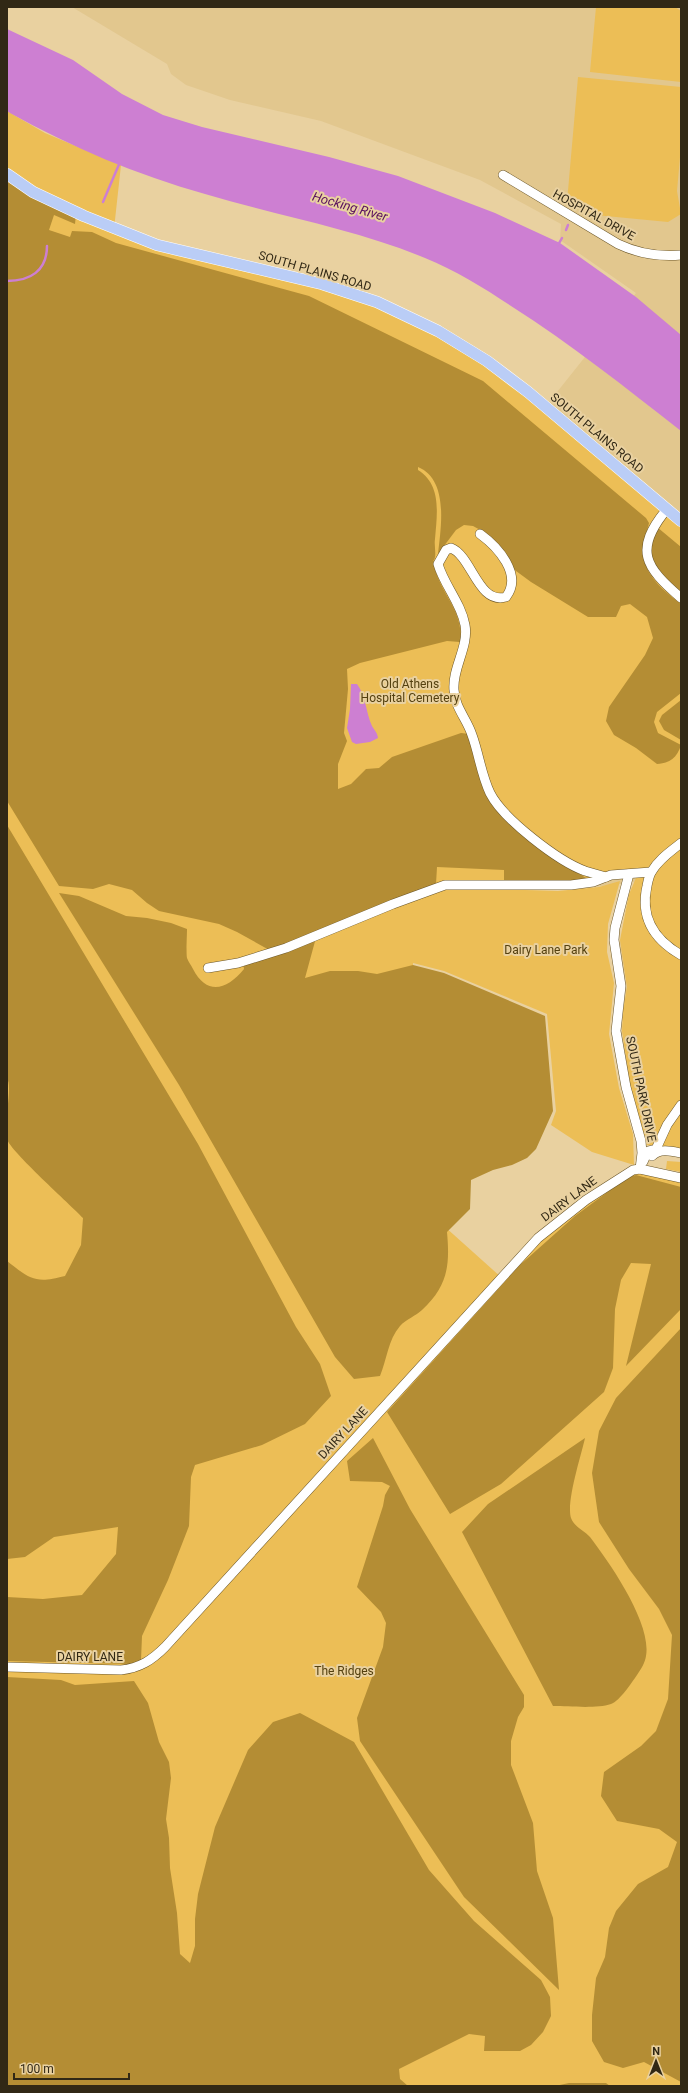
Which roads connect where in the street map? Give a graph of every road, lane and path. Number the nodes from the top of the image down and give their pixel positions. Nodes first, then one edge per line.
1 (7, 174) edge
2 (503, 175) dead end
3 (681, 255) edge
4 (667, 509) junction
5 (681, 521) edge
6 (480, 534) dead end
7 (681, 598) edge
8 (681, 843) edge
9 (650, 872) junction
10 (629, 874) junction
11 (606, 877) junction
12 (681, 955) edge
13 (208, 968) dead end
14 (681, 1105) edge
15 (681, 1153) edge
16 (640, 1169) junction
17 (681, 1178) edge
18 (7, 1667) edge

1 - 4 main road, SOUTH PLAINS ROAD
2 - 3 street, HOSPITAL DRIVE
4 - 5 main road, SOUTH PLAINS ROAD
4 - 7 street
6 - 11 street
8 - 9 street
9 - 10 street
9 - 12 street
10 - 11 street
10 - 16 street, SOUTH PARK DRIVE
11 - 13 street
14 - 16 street
15 - 16 street
16 - 17 street
16 - 18 street, DAIRY LANE

